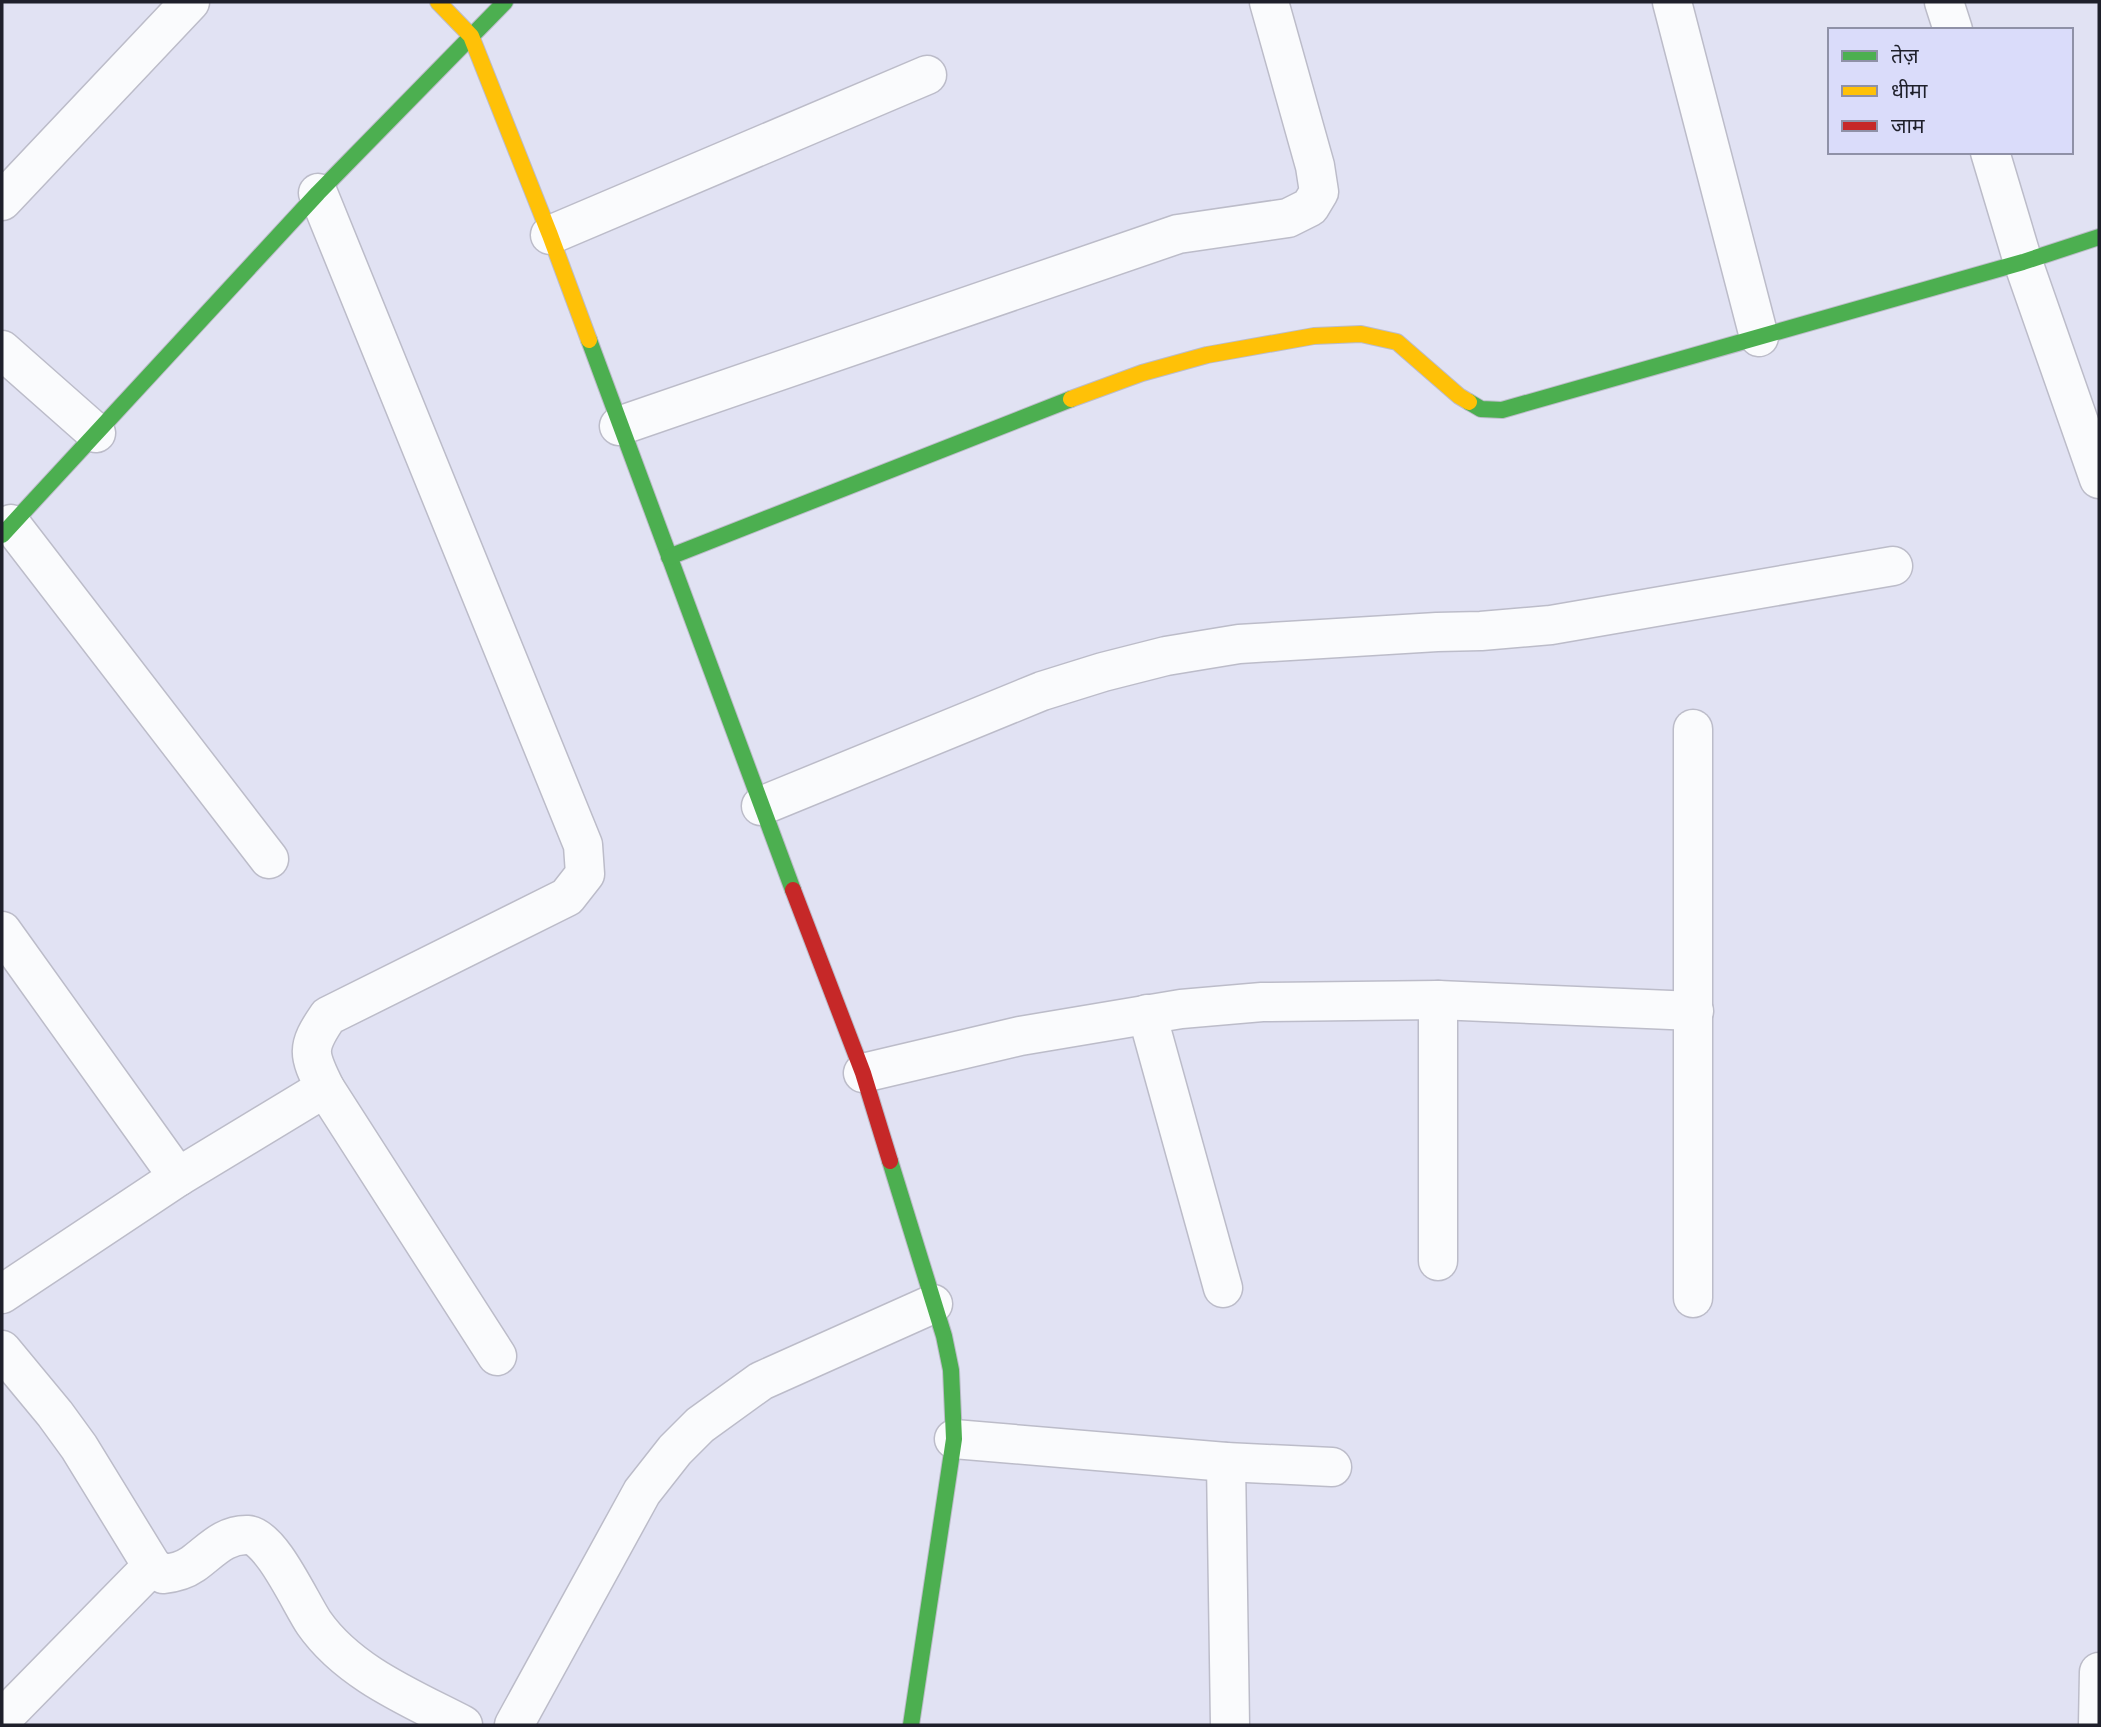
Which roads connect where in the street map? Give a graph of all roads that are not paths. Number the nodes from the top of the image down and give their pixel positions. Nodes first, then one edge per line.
1 (190, 2) edge
2 (438, 2) edge
3 (505, 2) edge
4 (1269, 2) edge
5 (1672, 2) edge
6 (1944, 2) edge
7 (1952, 28) edge
8 (471, 36) junction
9 (927, 75) dead end
10 (1991, 154) edge
11 (318, 193) junction
12 (2, 201) edge
13 (550, 235) junction
14 (2099, 237) edge
15 (2023, 262) junction
16 (1759, 337) junction
17 (2, 350) edge
18 (619, 426) junction
19 (96, 433) junction
20 (2099, 479) edge
21 (7, 529) edge
22 (669, 557) junction
23 (1893, 566) dead end
24 (1693, 729) dead end
25 (761, 806) junction
26 (269, 859) dead end
27 (2, 931) edge
28 (1438, 1000) junction
29 (1694, 1012) junction
30 (1147, 1014) junction
31 (863, 1073) junction
32 (325, 1088) junction
33 (178, 1177) junction
34 (1437, 1261) dead end
35 (1223, 1288) dead end
36 (2, 1294) edge
37 (1693, 1298) dead end
38 (933, 1304) junction
39 (2, 1350) edge
40 (496, 1356) dead end
41 (954, 1439) junction
42 (1226, 1462) junction
43 (1332, 1467) dead end
44 (152, 1566) junction
45 (2099, 1672) edge
46 (2, 1718) edge
47 (463, 1725) edge
48 (514, 1725) edge
49 (911, 1725) edge
50 (1230, 1725) edge
51 (2098, 1725) edge

1 - 12 street
2 - 8 street
3 - 8 street
4 - 18 street
5 - 16 street
6 - 7 street
8 - 11 street
8 - 13 street
9 - 13 street
10 - 15 street
11 - 19 street
11 - 32 street
13 - 18 street
14 - 15 street
15 - 16 street
15 - 20 street
16 - 22 street
17 - 19 street
18 - 22 street
19 - 21 street
21 - 26 street
22 - 25 street
23 - 25 street
24 - 29 street
25 - 31 street
27 - 33 street
28 - 29 street
28 - 30 street
28 - 34 street
29 - 37 street
30 - 31 street
30 - 35 street
31 - 38 street
32 - 33 street
32 - 40 street
33 - 36 street
38 - 41 street
38 - 48 street
39 - 44 street
41 - 42 street
41 - 49 street
42 - 43 street
42 - 50 street
44 - 46 street
44 - 47 street
45 - 51 street

